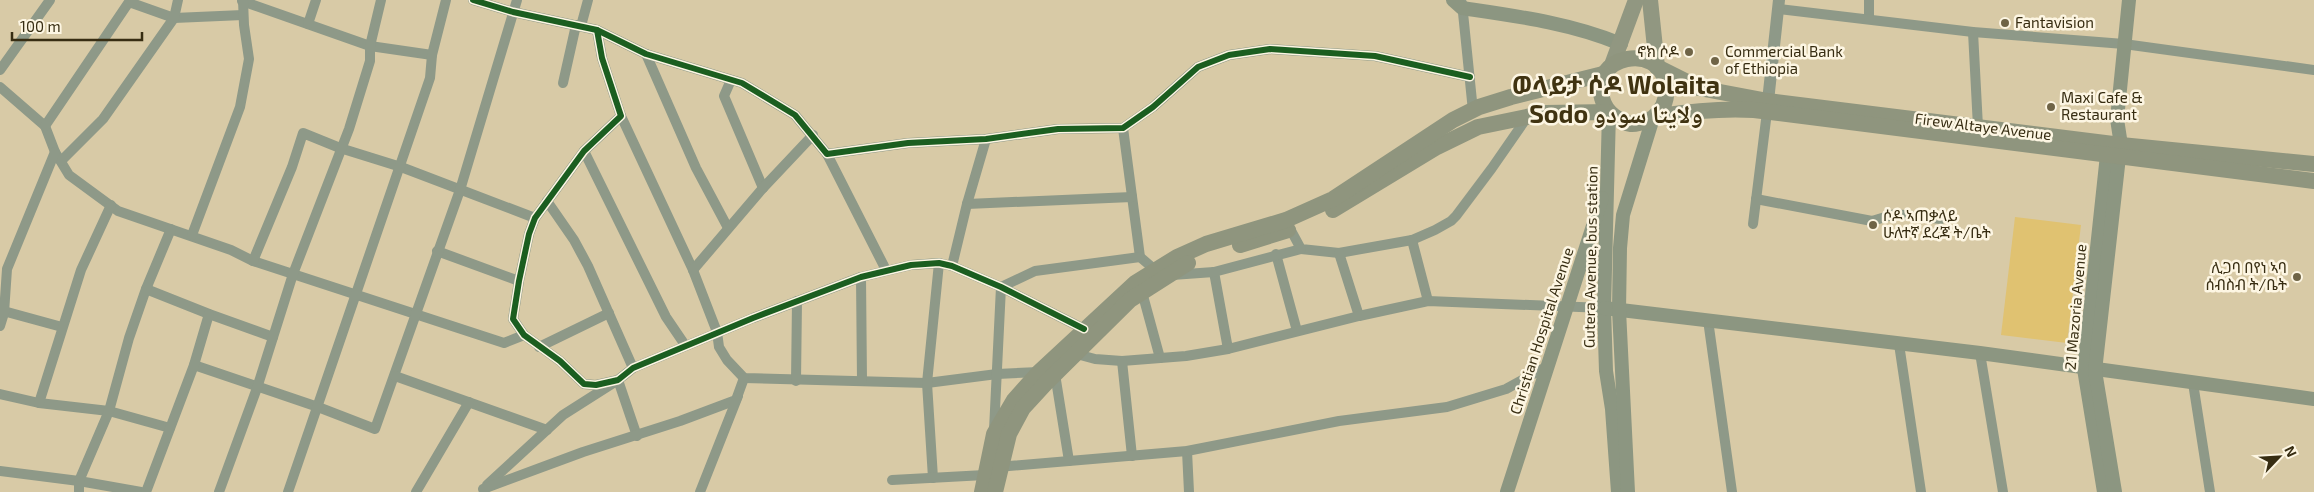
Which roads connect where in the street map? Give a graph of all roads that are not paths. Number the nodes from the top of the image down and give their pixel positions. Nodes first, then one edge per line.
1 (50, 0) edge
2 (178, 0) edge
3 (316, 0) edge
4 (382, 0) edge
5 (446, 0) edge
6 (473, 0) edge
7 (516, 0) edge
8 (588, 0) edge
9 (1636, 0) edge
10 (1650, 0) edge
11 (1869, 0) edge
12 (2129, 0) edge
13 (127, 1) edge
14 (242, 1) edge
15 (1459, 3) edge
16 (1779, 4) edge
17 (513, 12) junction
18 (243, 15) junction
19 (174, 18) junction
20 (1869, 19) junction
21 (308, 24) junction
22 (579, 25) junction
23 (597, 30) junction
24 (1973, 32) junction
25 (1621, 44) junction
26 (2124, 44) junction
27 (370, 46) junction
28 (432, 54) junction
29 (646, 54) junction
30 (1657, 66) junction
31 (0, 70) edge
32 (1607, 70) junction
33 (2314, 70) edge
34 (1470, 77) junction
35 (730, 80) junction
36 (563, 83) dead end
37 (0, 87) edge
38 (1767, 107) junction
39 (1473, 110) junction
40 (1609, 112) junction
41 (1529, 115) junction
42 (621, 116) junction
43 (1653, 118) junction
44 (45, 126) junction
45 (1123, 128) junction
46 (1978, 133) junction
47 (813, 135) junction
48 (986, 139) junction
49 (340, 148) junction
50 (2114, 150) junction
51 (584, 151) junction
52 (827, 154) junction
53 (58, 156) junction
54 (2235, 163) junction
55 (2314, 164) edge
56 (401, 166) junction
57 (1608, 181) junction
58 (2314, 181) edge
59 (763, 188) junction
60 (460, 190) junction
61 (1132, 197) junction
62 (1756, 199) junction
63 (547, 201) junction
64 (111, 204) junction
65 (967, 204) junction
66 (535, 218) junction
67 (1941, 219) dead end
68 (1752, 224) dead end
69 (1288, 225) junction
70 (728, 228) junction
71 (170, 229) junction
72 (192, 235) junction
73 (1412, 240) junction
74 (1300, 249) junction
75 (437, 251) junction
76 (1339, 253) junction
77 (1276, 254) junction
78 (1140, 258) junction
79 (253, 261) junction
80 (939, 263) junction
81 (952, 266) junction
82 (693, 270) junction
83 (886, 270) junction
84 (3, 272) edge
85 (1161, 272) junction
86 (1214, 272) junction
87 (293, 274) junction
88 (861, 277) junction
89 (519, 281) junction
90 (1001, 287) junction
91 (146, 289) junction
92 (1142, 292) junction
93 (355, 295) junction
94 (798, 301) junction
95 (1428, 301) junction
96 (1568, 306) junction
97 (1604, 308) junction
98 (1619, 310) junction
99 (2, 311) edge
100 (608, 313) junction
101 (209, 314) junction
102 (415, 315) junction
103 (1359, 316) junction
104 (1708, 320) junction
105 (0, 326) edge
106 (62, 327) junction
107 (1084, 329) junction
108 (1297, 331) junction
109 (717, 332) junction
110 (524, 335) junction
111 (273, 337) junction
112 (1900, 344) junction
113 (685, 345) junction
114 (538, 347) junction
115 (1228, 349) junction
116 (1071, 351) junction
117 (1980, 353) junction
118 (1160, 358) junction
119 (1122, 361) junction
120 (194, 365) junction
121 (1548, 366) junction
122 (633, 368) junction
123 (2090, 370) junction
124 (1047, 373) junction
125 (997, 374) junction
126 (395, 376) junction
127 (744, 378) junction
128 (618, 380) junction
129 (796, 381) junction
130 (862, 382) junction
131 (927, 383) junction
132 (2193, 383) junction
133 (256, 388) junction
134 (0, 394) edge
135 (2314, 399) edge
136 (39, 402) junction
137 (469, 402) junction
138 (318, 407) junction
139 (109, 411) junction
140 (170, 428) junction
141 (547, 430) junction
142 (994, 434) junction
143 (637, 436) junction
144 (1187, 451) junction
145 (1132, 456) junction
146 (1069, 461) junction
147 (991, 469) junction
148 (0, 471) edge
149 (933, 478) junction
150 (892, 480) dead end
151 (79, 481) junction
152 (480, 490) edge
153 (79, 492) edge
154 (141, 492) edge
155 (146, 492) edge
156 (219, 492) edge
157 (288, 492) edge
158 (416, 492) edge
159 (700, 492) edge
160 (982, 492) edge
161 (995, 492) edge
162 (1189, 492) edge
163 (1507, 492) edge
164 (1618, 492) edge
165 (1628, 492) edge
166 (1732, 492) edge
167 (1920, 492) edge
168 (2003, 492) edge
169 (2104, 492) edge
170 (2115, 492) edge
171 (2210, 492) edge

1 - 31 street
2 - 19 street
3 - 21 street
4 - 27 street
5 - 28 street
6 - 17 street
7 - 17 street
8 - 22 street
9 - 25 main road
10 - 30 main road
11 - 20 street
12 - 26 main road, 21 Mazoria Avenue
13 - 19 street
13 - 44 street
14 - 18 street
14 - 21 street
15 - 25 main road
15 - 34 street
16 - 20 street
16 - 38 street
17 - 22 street
17 - 60 street
18 - 19 street
18 - 72 street
19 - 53 street
20 - 24 street
21 - 27 street
22 - 23 street
22 - 36 street
23 - 29 street
23 - 42 street
24 - 26 street
24 - 46 street
25 - 32 main road
26 - 33 street
26 - 50 main road, 21 Mazoria Avenue
27 - 28 street
27 - 49 street
28 - 56 street
29 - 35 street
29 - 70 street
30 - 32 highway
30 - 38 highway, Firew Altaye Avenue
30 - 43 highway
32 - 39 highway
32 - 40 highway
34 - 39 street
34 - 45 street
35 - 47 street
35 - 59 street
37 - 44 street
38 - 43 highway, Firew Altaye Avenue
38 - 46 highway, Firew Altaye Avenue
38 - 62 street
39 - 69 highway
40 - 41 highway
40 - 43 highway
40 - 57 main road, Gutera Avenue, bus station
41 - 69 highway
41 - 73 street
42 - 51 street
42 - 82 street
43 - 98 main road
44 - 53 street
45 - 48 street
45 - 61 street
46 - 50 highway, Firew Altaye Avenue
47 - 52 street
47 - 59 street
48 - 52 street
48 - 65 street
49 - 56 street
49 - 79 street
49 - 87 street
50 - 54 highway, Firew Altaye Avenue
50 - 123 main road, 21 Mazoria Avenue
51 - 63 street
51 - 113 street
52 - 83 street
53 - 64 street
53 - 84 street
54 - 55 highway, Firew Altaye Avenue
54 - 58 highway, Firew Altaye Avenue
56 - 60 street
56 - 93 street
57 - 96 main road, Christian Hospital Avenue
57 - 97 main road, Gutera Avenue, bus station
59 - 70 street
60 - 66 street
60 - 75 street
61 - 65 street
61 - 78 street
62 - 67 street
62 - 68 street
63 - 66 street
63 - 100 street
64 - 71 street
64 - 106 street
65 - 81 street
66 - 89 street
69 - 74 street
69 - 85 highway
70 - 82 street
71 - 72 street
71 - 91 street
72 - 79 street
73 - 76 street
73 - 95 street
74 - 76 street
74 - 77 street
75 - 89 street
75 - 102 street
76 - 103 street
77 - 86 street
77 - 108 street
78 - 85 street
78 - 90 street
79 - 87 street
80 - 81 street
80 - 83 street
80 - 131 street
81 - 90 street
82 - 109 street
83 - 88 street
84 - 99 street
85 - 86 street
85 - 92 highway
85 - 107 highway
86 - 115 street
87 - 93 street
87 - 111 street
88 - 94 street
88 - 130 street
89 - 110 street
90 - 107 street
90 - 125 street
91 - 101 street
91 - 139 street
92 - 116 highway
92 - 118 street
93 - 102 street
93 - 138 street
94 - 109 street
94 - 129 street
95 - 96 street
95 - 103 street
96 - 97 street
96 - 121 main road, Christian Hospital Avenue
97 - 98 main road
97 - 164 main road, Gutera Avenue, bus station
98 - 104 main road
98 - 165 main road
99 - 105 street
99 - 106 street
100 - 114 street
100 - 122 street
101 - 111 street
101 - 120 street
102 - 110 street
102 - 126 street
103 - 108 street
104 - 112 main road
104 - 166 street
106 - 136 street
107 - 116 highway
108 - 115 street
109 - 113 street
109 - 127 street
110 - 114 street
111 - 133 street
112 - 117 main road
112 - 167 street
113 - 122 street
114 - 128 street
115 - 118 street
116 - 119 street
116 - 124 highway
117 - 123 main road
117 - 168 street
118 - 119 street
119 - 145 street
120 - 133 street
120 - 140 street
121 - 144 street
121 - 163 main road, Christian Hospital Avenue
122 - 128 street
123 - 132 main road
123 - 169 main road, 21 Mazoria Avenue
123 - 170 main road, 21 Mazoria Avenue
124 - 125 street
124 - 142 highway
124 - 146 street
124 - 147 highway
125 - 131 street
125 - 142 street
126 - 137 street
126 - 138 street
127 - 129 street
127 - 143 street
127 - 159 street
128 - 141 street
128 - 143 street
129 - 130 street
130 - 131 street
131 - 149 street
132 - 135 main road
132 - 171 street
133 - 138 street
133 - 156 street
134 - 136 street
136 - 139 street
137 - 141 street
137 - 158 street
138 - 157 street
139 - 140 street
139 - 151 street
140 - 155 street
141 - 152 street
142 - 147 highway
143 - 152 street
144 - 145 street
144 - 162 street
145 - 146 street
146 - 147 street
147 - 149 street
147 - 160 highway
147 - 161 highway
148 - 151 street
149 - 150 street
151 - 153 street
151 - 154 street

